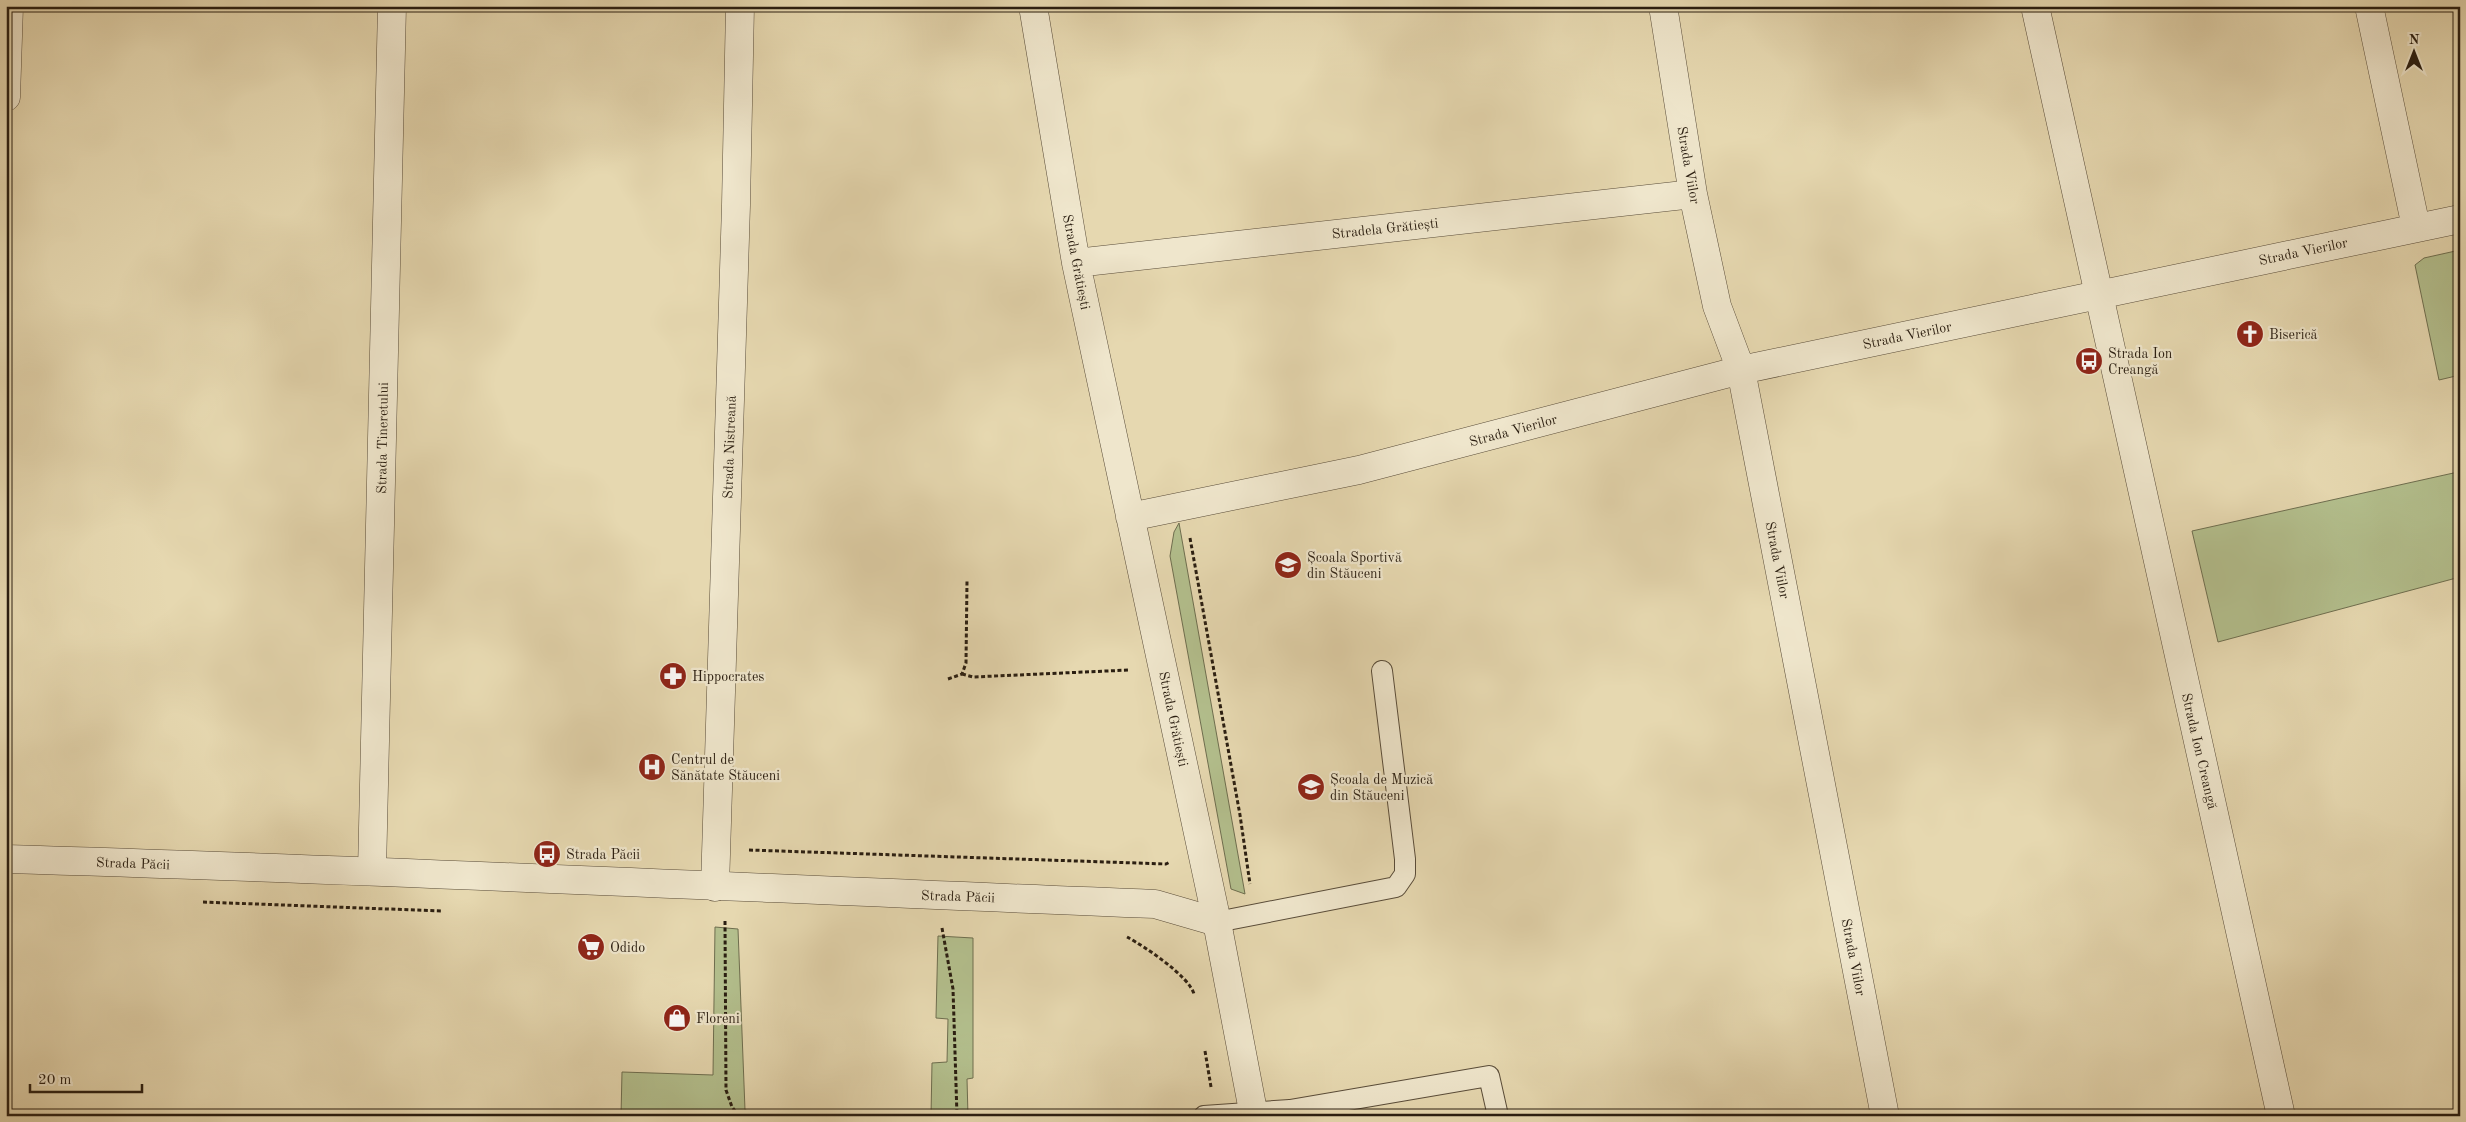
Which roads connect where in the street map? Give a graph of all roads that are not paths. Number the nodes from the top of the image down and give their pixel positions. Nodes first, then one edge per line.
1 (9, 6) edge
2 (392, 6) edge
3 (740, 6) edge
4 (1032, 6) edge
5 (1663, 6) edge
6 (2035, 6) edge
7 (2369, 6) edge
8 (6, 97) edge
9 (1693, 194) junction
10 (2460, 219) edge
11 (2416, 227) junction
12 (1076, 263) junction
13 (2097, 296) junction
14 (1741, 370) junction
15 (1130, 517) junction
16 (1382, 671) dead end
17 (6, 859) edge
18 (372, 870) junction
19 (714, 887) junction
20 (1217, 922) junction
21 (1253, 1114) edge
22 (1209, 1115) edge
23 (1498, 1116) edge
24 (1885, 1116) edge
25 (2281, 1116) edge

1 - 8 street
2 - 18 street, Strada Tineretului
3 - 19 street, Strada Nistreană
4 - 12 street, Strada Grătiești
5 - 9 street, Strada Viilor
6 - 13 street, Strada Ion Creangă
7 - 11 street
9 - 12 street, Stradela Grătiești
9 - 14 street, Strada Viilor
10 - 11 street, Strada Vierilor
11 - 13 street, Strada Vierilor
12 - 15 street, Strada Grătiești
13 - 14 street, Strada Vierilor
13 - 25 street, Strada Ion Creangă
14 - 15 street, Strada Vierilor
14 - 24 street, Strada Viilor
15 - 20 street, Strada Grătiești
16 - 20 lane
17 - 18 street, Strada Păcii
18 - 19 street, Strada Păcii
19 - 20 street, Strada Păcii
20 - 21 street, Strada Grătiești
21 - 22 lane
21 - 23 lane

